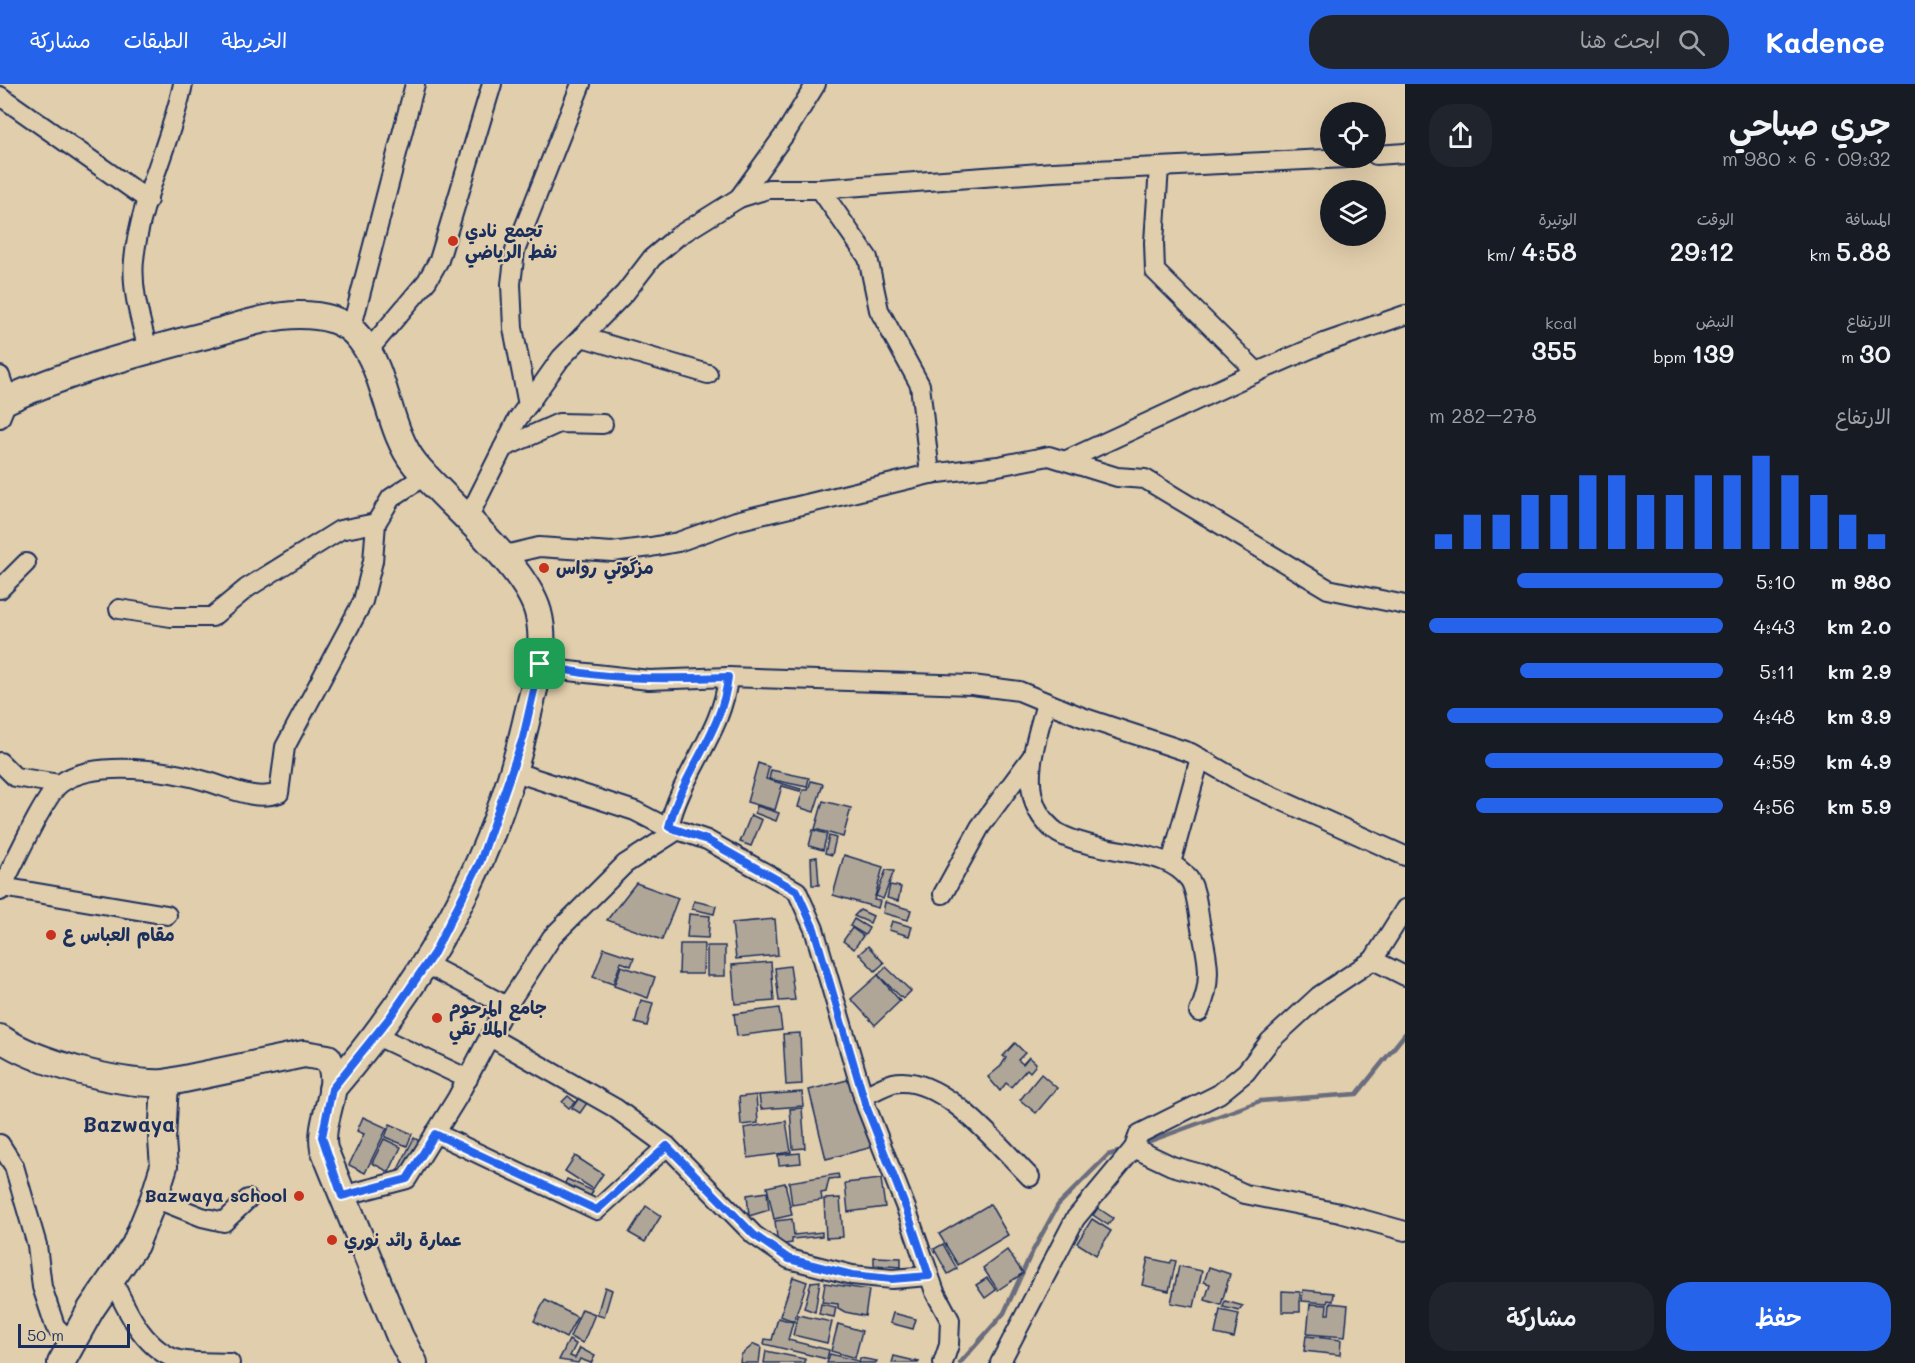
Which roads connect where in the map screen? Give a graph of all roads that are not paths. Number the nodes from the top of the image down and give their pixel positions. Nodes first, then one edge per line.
1 (183, 84) edge
2 (415, 84) edge
3 (492, 84) edge
4 (581, 84) edge
5 (816, 84) edge
6 (0, 96) edge
7 (1405, 153) edge
8 (1386, 154) edge
9 (1320, 159) edge
10 (1159, 167) junction
11 (820, 189) junction
12 (740, 198) junction
13 (148, 200) junction
14 (1405, 315) edge
15 (351, 330) junction
16 (582, 337) junction
17 (148, 350) junction
18 (367, 352) junction
19 (1257, 372) junction
20 (708, 374) dead end
21 (2, 399) edge
22 (528, 405) junction
23 (603, 424) dead end
24 (503, 448) junction
25 (1067, 460) junction
26 (930, 474) junction
27 (426, 475) junction
28 (467, 520) junction
29 (376, 523) junction
30 (501, 556) junction
31 (26, 563) dead end
32 (0, 589) edge
33 (1405, 605) edge
34 (119, 609) dead end
35 (540, 664) junction
36 (728, 677) junction
37 (1046, 703) junction
38 (1031, 758) junction
39 (1200, 758) junction
40 (0, 762) edge
41 (512, 771) junction
42 (59, 784) junction
43 (674, 828) junction
44 (1405, 856) edge
45 (1171, 863) junction
46 (1, 889) edge
47 (943, 894) dead end
48 (1405, 909) edge
49 (167, 915) dead end
50 (1373, 960) junction
51 (426, 964) junction
52 (1405, 976) edge
53 (507, 1006) junction
54 (1199, 1011) dead end
55 (375, 1035) junction
56 (490, 1037) junction
57 (0, 1038) edge
58 (468, 1079) junction
59 (165, 1083) junction
60 (332, 1089) junction
61 (863, 1097) junction
62 (435, 1134) junction
63 (0, 1144) edge
64 (667, 1146) junction
65 (1134, 1148) junction
66 (1030, 1177) dead end
67 (342, 1196) junction
68 (154, 1198) junction
69 (248, 1199) dead end
70 (1405, 1231) edge
71 (929, 1276) junction
72 (112, 1279) junction
73 (400, 1337) junction
74 (66, 1353) edge
75 (230, 1363) edge
76 (401, 1363) edge
77 (414, 1363) edge
78 (943, 1363) edge
79 (1000, 1363) edge

1 - 13 street
2 - 15 street
3 - 18 street
4 - 22 street
5 - 12 street
6 - 13 street
7 - 8 street
9 - 10 street
10 - 11 street
10 - 19 street
11 - 12 street
11 - 26 street
12 - 16 street
13 - 17 street
14 - 19 street
15 - 17 street
15 - 18 street
16 - 20 street
16 - 22 street
17 - 21 street
18 - 27 street
19 - 25 street
22 - 24 street
23 - 24 street
24 - 28 street
25 - 26 street
25 - 33 street
26 - 30 street
27 - 28 street
27 - 29 street
28 - 30 street
29 - 34 street
29 - 42 street
30 - 35 street
31 - 32 street
35 - 36 street
35 - 41 street
36 - 37 street
36 - 43 street
37 - 38 street
37 - 39 street
38 - 45 street
38 - 47 street
39 - 44 street
39 - 45 street
40 - 42 street
41 - 43 street
41 - 51 street
42 - 46 street
43 - 53 street
43 - 61 street
45 - 54 street
46 - 49 street
48 - 50 street
50 - 52 street
50 - 65 street
51 - 53 street
51 - 55 street
53 - 56 street
55 - 58 street
55 - 60 street
56 - 58 street
56 - 64 street
57 - 59 street
58 - 62 street
59 - 60 street
59 - 68 street
60 - 67 street
61 - 66 street
61 - 71 street
62 - 64 street
62 - 67 street
63 - 74 street
64 - 71 street
65 - 70 street
65 - 79 street
67 - 73 street
68 - 69 street
68 - 72 street
71 - 78 street
72 - 74 street
72 - 75 street
73 - 76 street
73 - 77 street

